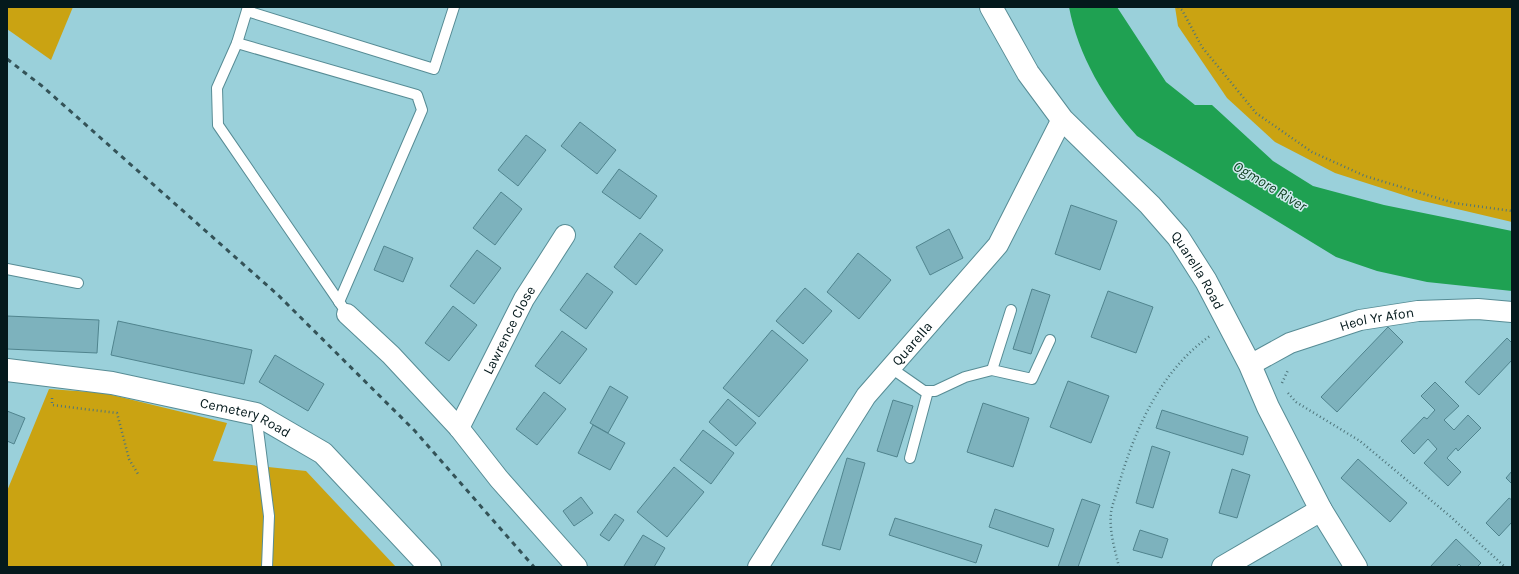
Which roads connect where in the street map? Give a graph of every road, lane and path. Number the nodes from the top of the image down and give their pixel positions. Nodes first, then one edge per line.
1 (454, 7) edge
2 (991, 7) edge
3 (1178, 7) edge
4 (247, 9) edge
5 (237, 43) junction
6 (1062, 119) junction
7 (1512, 211) edge
8 (565, 235) dead end
9 (7, 269) edge
10 (78, 282) dead end
11 (343, 308) junction
12 (1011, 310) dead end
13 (1512, 312) edge
14 (1228, 324) junction
15 (1050, 340) dead end
16 (1280, 348) junction
17 (1250, 365) junction
18 (891, 368) junction
19 (7, 370) edge
20 (992, 370) junction
21 (54, 376) junction
22 (1284, 387) dead end
23 (928, 391) junction
24 (1286, 391) dead end
25 (256, 414) junction
26 (459, 428) junction
27 (910, 458) dead end
28 (138, 474) dead end
29 (1321, 510) junction
30 (267, 567) edge
31 (430, 567) edge
32 (577, 567) edge
33 (758, 567) edge
34 (1119, 567) edge
35 (1223, 567) edge
36 (1356, 567) edge
37 (1505, 567) edge

1 - 4 lane
2 - 6 street, Quarella Road
3 - 7 path
4 - 5 lane
5 - 11 lane
5 - 11 lane
6 - 14 street, Quarella Road
6 - 18 street, Quarella
8 - 26 street, Lawrence Close
9 - 10 lane
11 - 26 street
12 - 20 lane
13 - 16 street, Heol Yr Afon
14 - 17 street, Quarella Road
14 - 34 path
15 - 20 lane
16 - 17 street, Heol Yr Afon
16 - 22 path
17 - 29 street, Quarella Road
18 - 23 lane
18 - 33 street, Quarella
19 - 21 street, Cemetery Road
20 - 23 lane
21 - 25 street, Cemetery Road
21 - 28 path
23 - 27 lane
24 - 37 path
25 - 30 lane
25 - 31 street, Cemetery Road
26 - 32 street
29 - 35 street
29 - 36 street, Quarella Road

